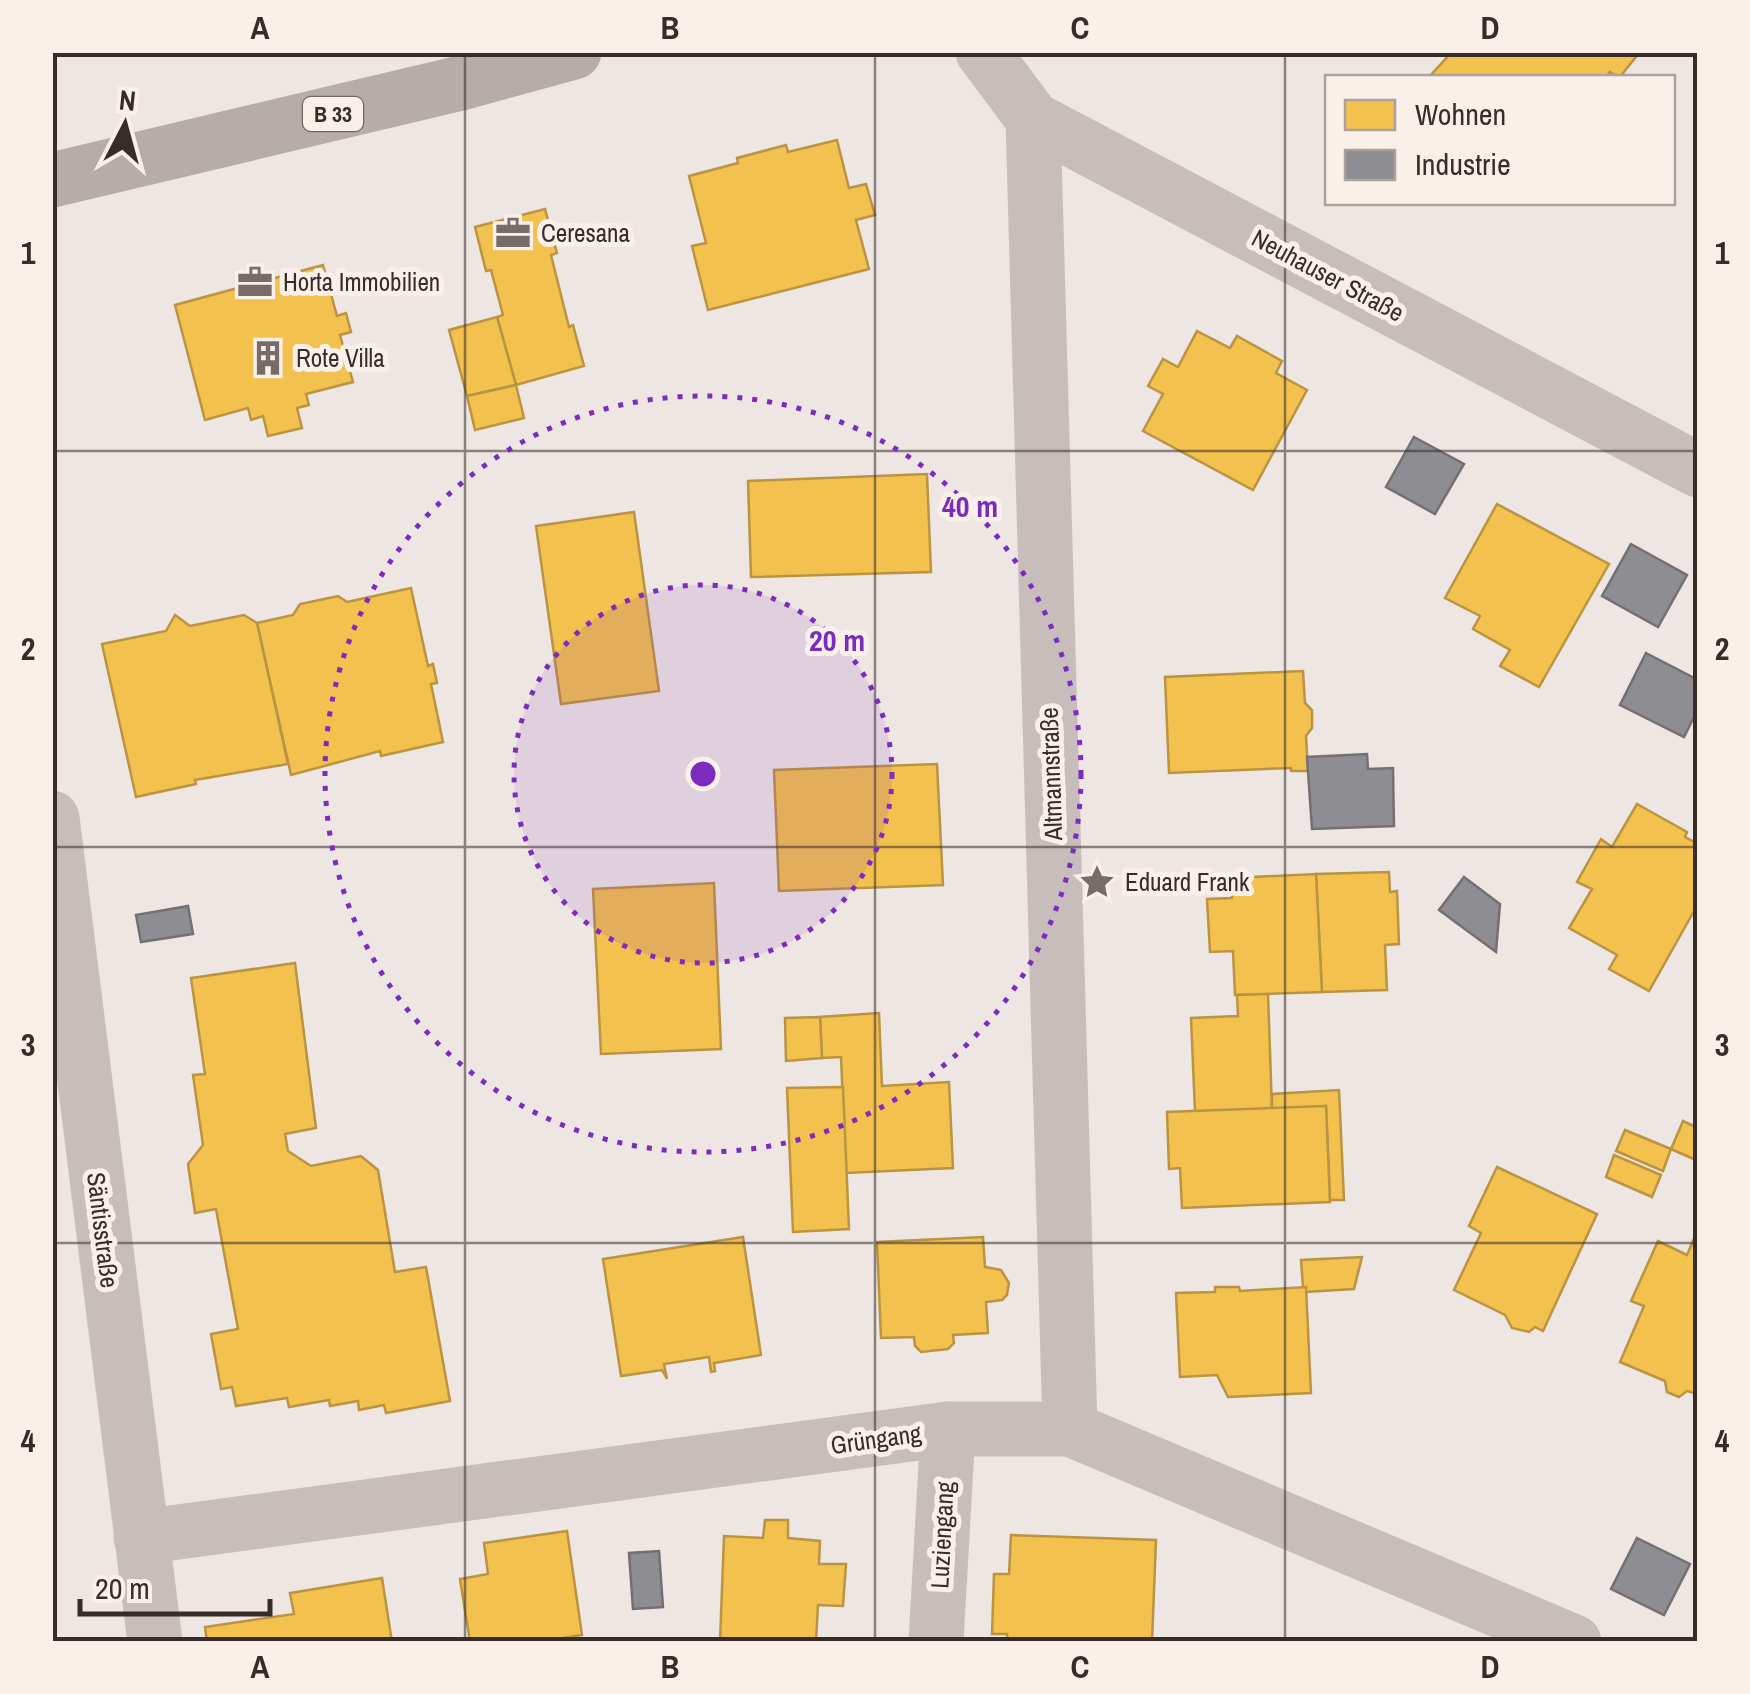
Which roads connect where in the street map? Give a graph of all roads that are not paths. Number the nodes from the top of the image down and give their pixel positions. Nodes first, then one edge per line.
1 (574, 52) edge
2 (983, 52) edge
3 (1033, 119) junction
4 (52, 180) edge
5 (1698, 470) edge
6 (52, 818) edge
7 (1070, 1428) junction
8 (948, 1430) junction
9 (141, 1537) junction
10 (155, 1642) edge
11 (936, 1642) edge
12 (1574, 1642) edge

1 - 4 main road, B 33
2 - 3 street, Neuhauser Straße
3 - 5 street, Neuhauser Straße
3 - 7 street, Altmannstraße
6 - 9 street, Säntisstraße
7 - 8 street, Grüngang
7 - 12 street, Grüngang
8 - 9 street, Grüngang
8 - 11 street, Luziengang
9 - 10 street, Säntisstraße

